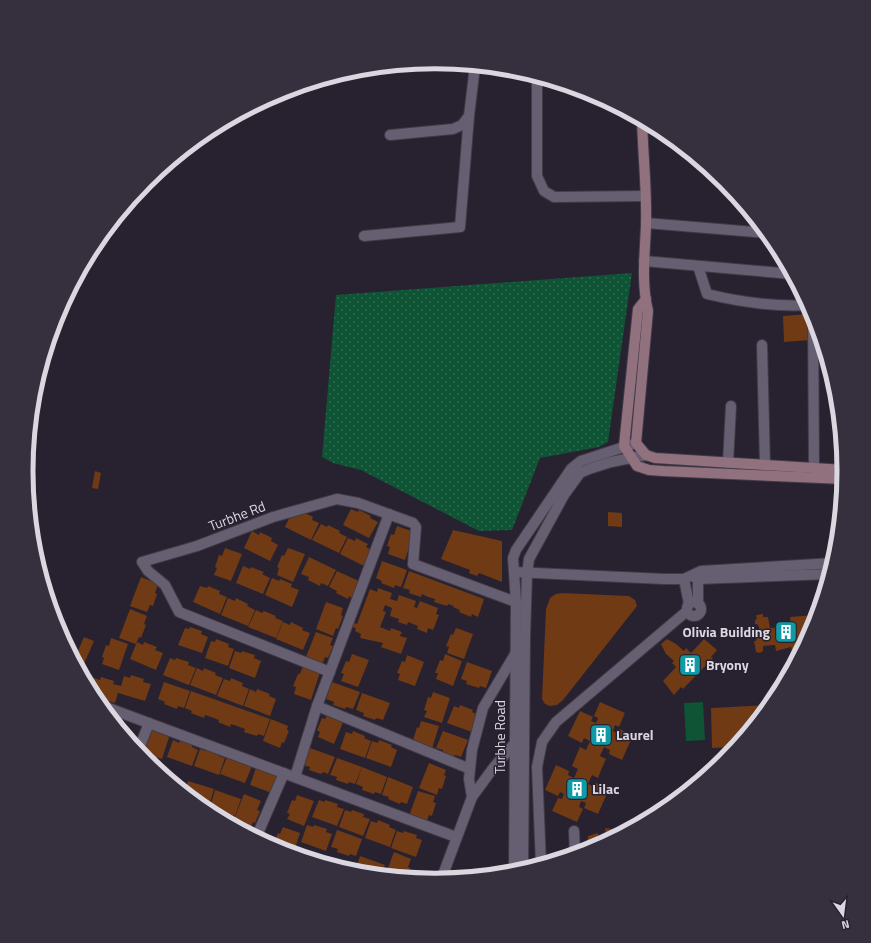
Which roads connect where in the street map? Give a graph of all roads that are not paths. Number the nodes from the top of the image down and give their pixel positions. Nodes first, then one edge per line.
1 (474, 71) edge
2 (537, 82) edge
3 (469, 116) junction
4 (642, 126) edge
5 (390, 135) dead end
6 (644, 196) junction
7 (646, 223) junction
8 (759, 232) edge
9 (364, 236) dead end
10 (644, 261) junction
11 (698, 266) junction
12 (786, 273) edge
13 (646, 299) junction
14 (802, 305) edge
15 (813, 332) edge
16 (762, 345) dead end
17 (731, 406) dead end
18 (636, 442) junction
19 (624, 446) junction
20 (646, 455) junction
21 (631, 458) junction
22 (728, 463) junction
23 (765, 465) junction
24 (814, 468) junction
25 (838, 470) edge
26 (838, 479) edge
27 (389, 514) junction
28 (827, 564) edge
29 (514, 572) junction
30 (723, 573) junction
31 (527, 574) junction
32 (824, 574) edge
33 (691, 578) junction
34 (516, 602) junction
35 (515, 654) junction
36 (330, 672) junction
37 (317, 706) junction
38 (110, 709) edge
39 (149, 723) junction
40 (514, 744) junction
41 (140, 745) edge
42 (470, 770) junction
43 (284, 773) junction
44 (295, 777) junction
45 (472, 797) junction
46 (574, 831) dead end
47 (258, 833) edge
48 (456, 837) junction
49 (575, 849) edge
50 (541, 860) edge
51 (520, 865) edge
52 (520, 865) edge
53 (443, 874) edge

1 - 3 street
2 - 6 street
3 - 5 street
3 - 9 street
4 - 6 main road
6 - 7 main road
7 - 8 street
7 - 10 main road
10 - 11 street
10 - 13 main road
11 - 12 street
11 - 14 street
13 - 18 main road
13 - 19 main road
15 - 24 street
16 - 23 street
17 - 22 street
18 - 19 street, Turbhe Road
18 - 20 main road
19 - 21 main road
19 - 29 street, Turbhe Road
20 - 21 street
20 - 22 main road
21 - 26 main road
21 - 31 street
22 - 23 main road
23 - 24 main road
24 - 25 main road
27 - 34 street, Turbhe Rd
27 - 36 street
27 - 36 street, Turbhe Rd
28 - 30 street
29 - 31 street
29 - 34 street, Turbhe Road
30 - 32 street
30 - 33 street
31 - 33 street
31 - 51 street
33 - 50 street
34 - 35 street, Turbhe Road
35 - 40 street, Turbhe Road
35 - 42 street
36 - 37 street
37 - 42 street
37 - 44 street
38 - 39 street
39 - 41 street
39 - 43 street
40 - 45 street
40 - 52 street, Turbhe Road
42 - 45 street
43 - 44 street
43 - 47 street
44 - 48 street
45 - 48 street
46 - 49 street
48 - 53 street

